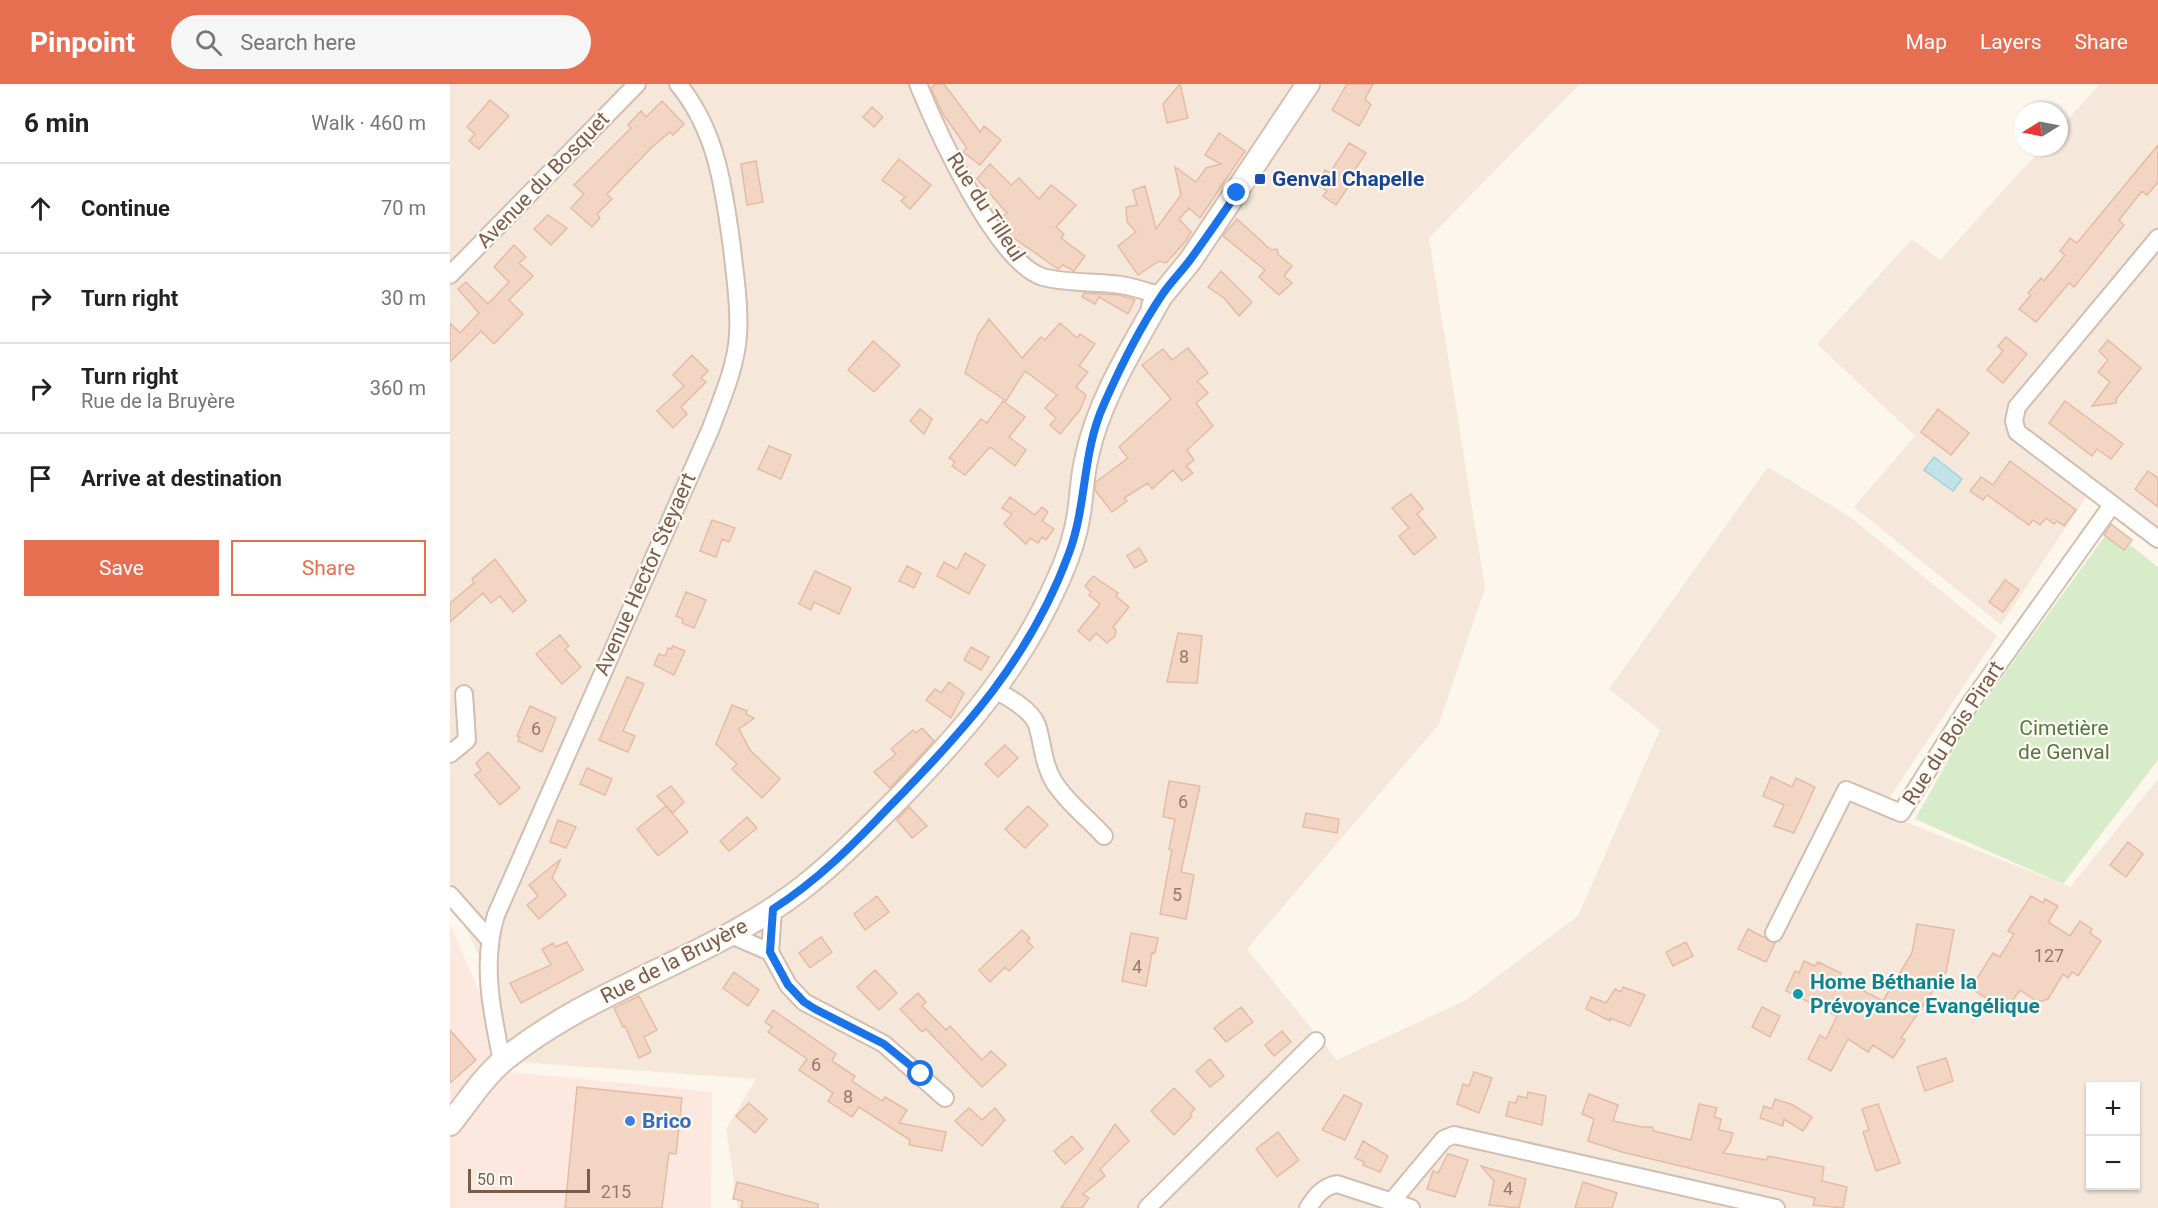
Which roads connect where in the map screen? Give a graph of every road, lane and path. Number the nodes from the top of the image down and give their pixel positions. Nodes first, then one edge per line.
1 (637, 84) edge
2 (678, 84) edge
3 (918, 84) edge
4 (1308, 84) edge
5 (2158, 238) edge
6 (450, 275) edge
7 (1161, 296) junction
8 (2112, 506) junction
9 (2158, 539) edge
10 (995, 690) junction
11 (465, 694) dead end
12 (450, 754) edge
13 (1104, 836) dead end
14 (450, 895) edge
15 (773, 909) junction
16 (1774, 933) dead end
17 (731, 935) junction
18 (489, 939) junction
19 (770, 952) junction
20 (1316, 1041) dead end
21 (502, 1061) junction
22 (945, 1098) dead end
23 (450, 1124) edge
24 (1392, 1201) junction
25 (1147, 1208) edge
26 (1308, 1208) edge
27 (1411, 1208) edge
28 (1776, 1208) edge

1 - 6 street, Avenue du Bosquet
2 - 18 street, Avenue Hector Steyaert
3 - 7 street, Rue du Tilleul
4 - 7 main road, Rue de la Bruyère
5 - 8 street
7 - 10 main road, Rue de la Bruyère
8 - 9 street
8 - 16 street, Rue du Bois Pirart
10 - 13 street
10 - 15 main road, Rue de la Bruyère
11 - 12 street
14 - 18 street
15 - 17 main road, Rue de la Bruyère
15 - 19 street
17 - 19 street
17 - 21 main road, Rue de la Bruyère
18 - 21 street, Avenue Hector Steyaert
19 - 22 street
20 - 25 street
21 - 23 main road, Rue de la Bruyère
24 - 26 street
24 - 27 street
24 - 28 street

